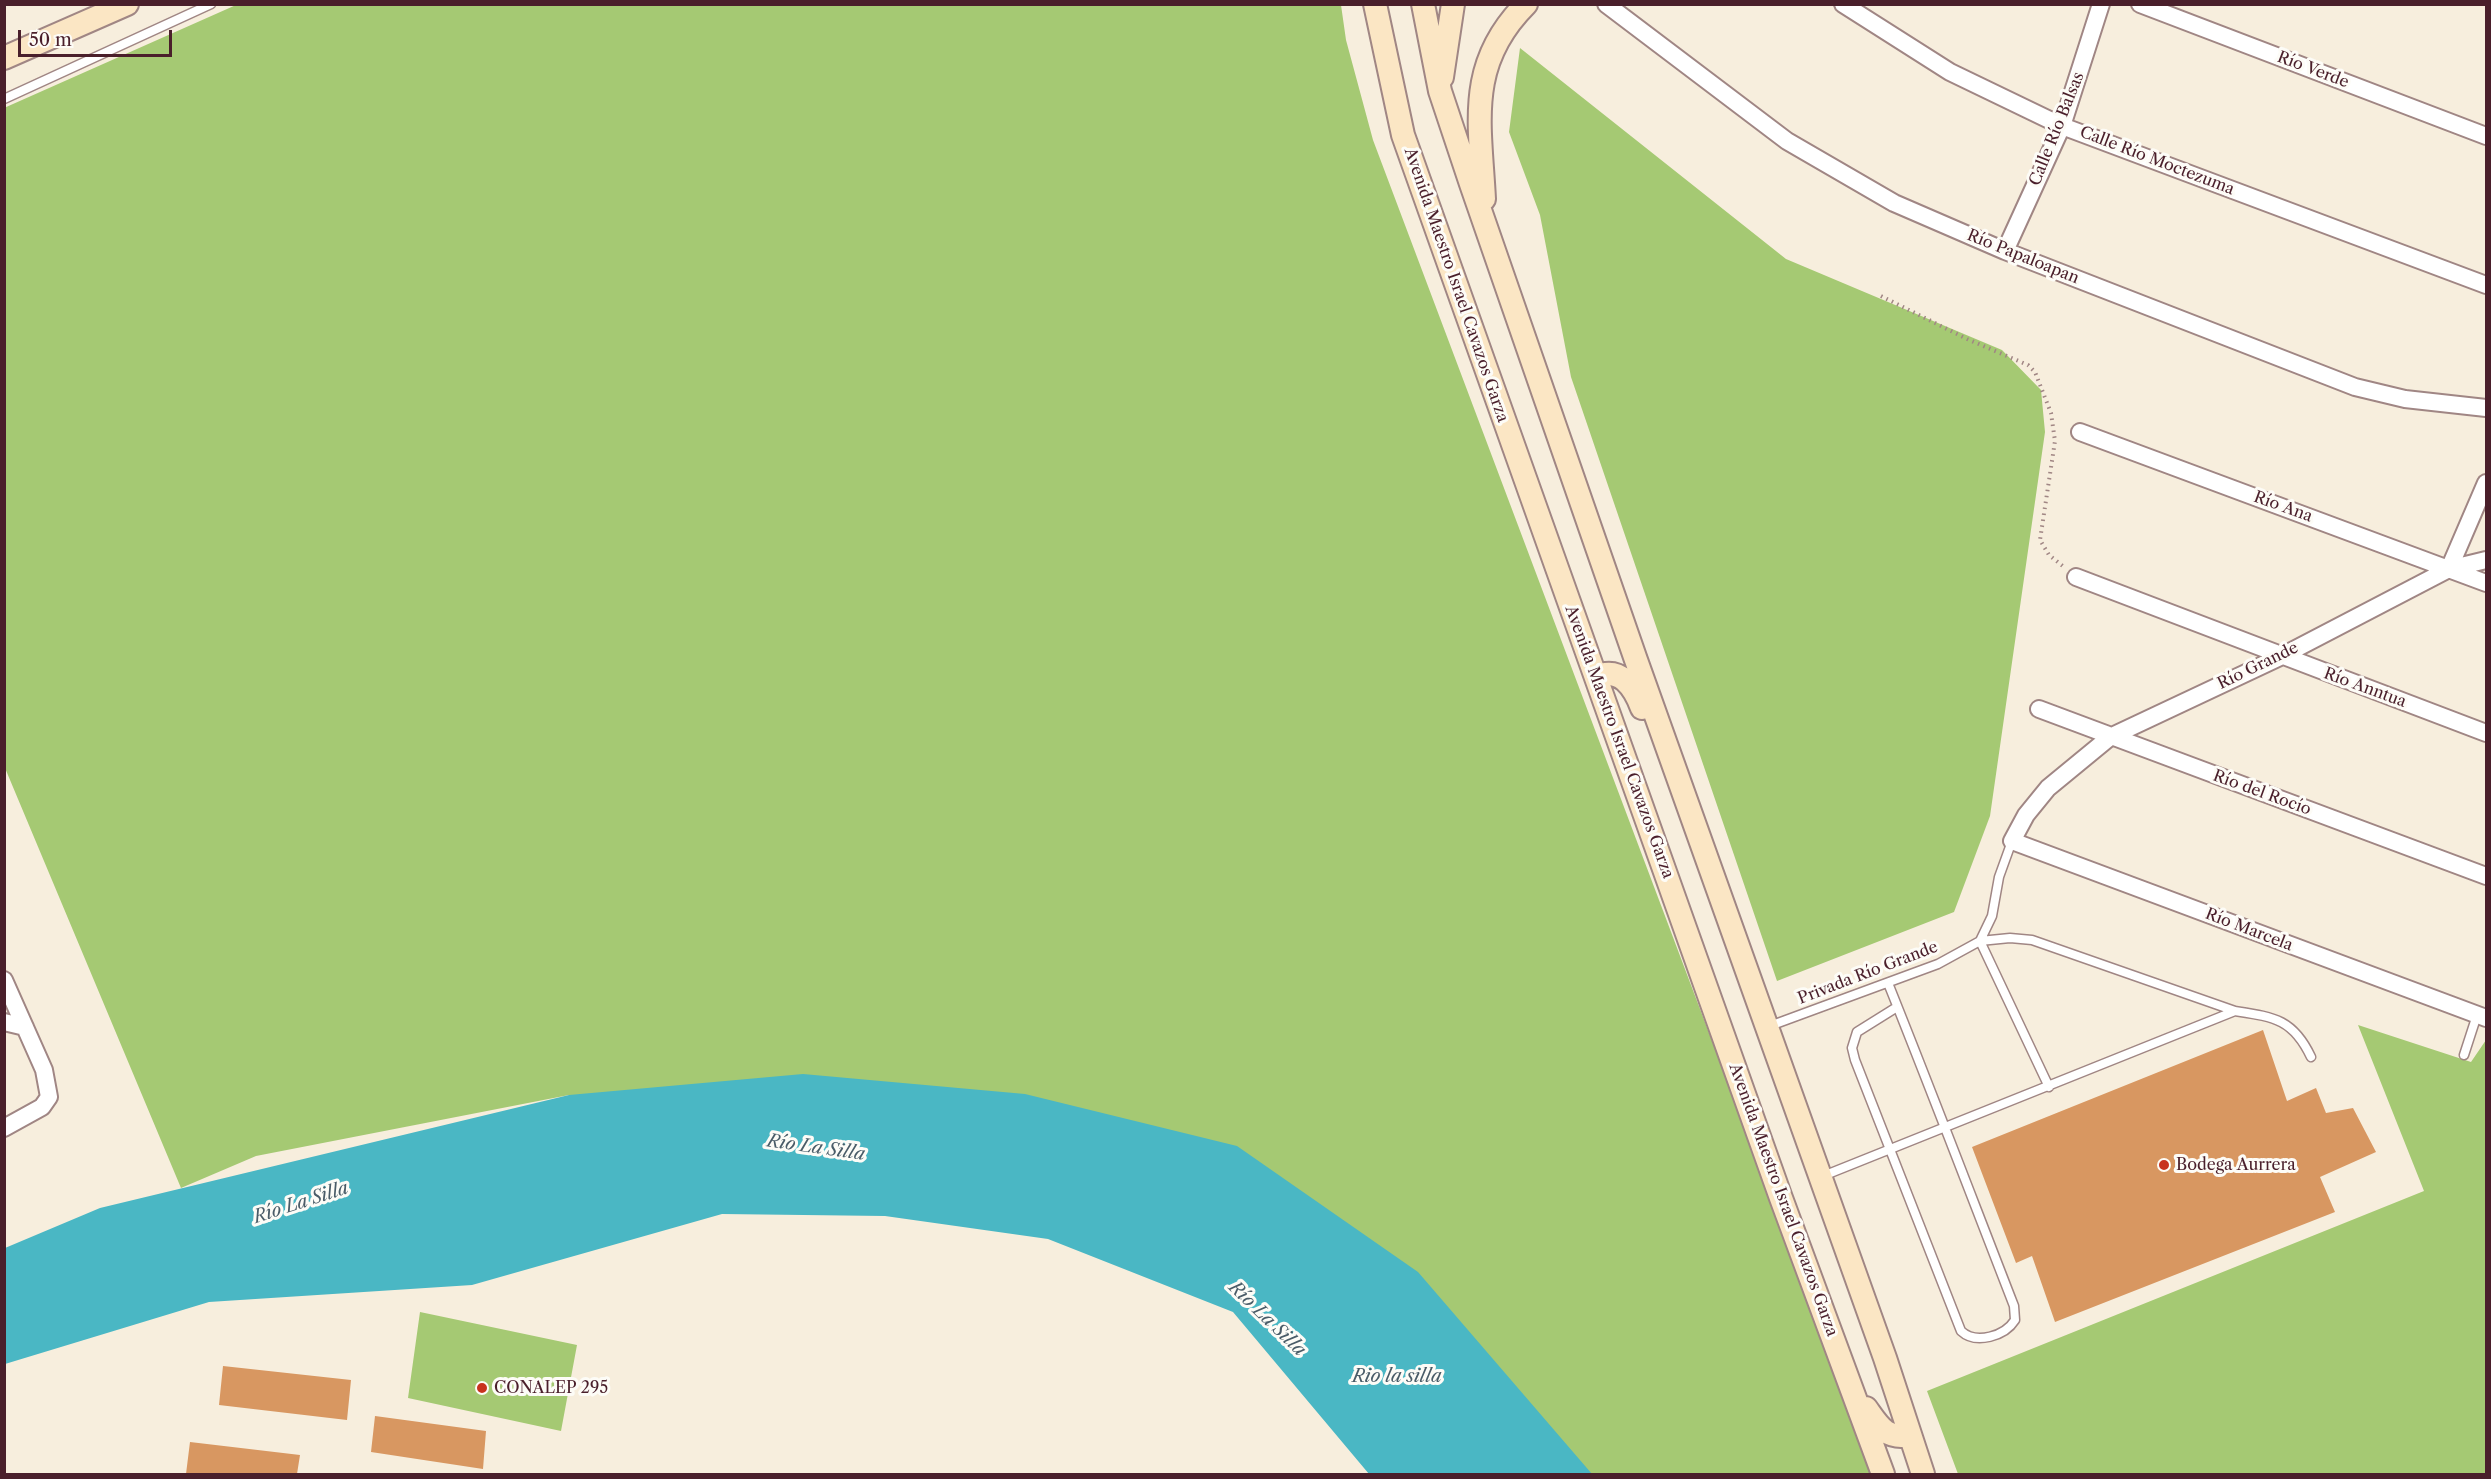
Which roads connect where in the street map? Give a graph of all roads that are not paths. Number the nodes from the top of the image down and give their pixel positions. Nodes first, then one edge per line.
1 (127, 4) edge
2 (211, 4) edge
3 (1375, 4) edge
4 (1423, 4) edge
5 (1453, 4) edge
6 (1526, 4) edge
7 (1606, 4) edge
8 (1843, 4) edge
9 (2101, 4) edge
10 (2140, 4) edge
11 (4, 58) edge
12 (1440, 91) junction
13 (4, 99) edge
14 (2062, 126) junction
15 (2487, 136) edge
16 (1486, 227) junction
17 (2005, 251) junction
18 (2487, 285) edge
19 (2487, 408) edge
20 (2080, 432) dead end
21 (2486, 487) edge
22 (2487, 560) edge
23 (2449, 569) junction
24 (2076, 577) road end
25 (2487, 583) edge
26 (2280, 657) junction
27 (1596, 677) junction
28 (2039, 709) dead end
29 (2487, 733) edge
30 (2110, 737) junction
31 (1667, 746) junction
32 (2012, 841) junction
33 (2487, 876) edge
34 (1980, 941) junction
35 (4, 980) edge
36 (1888, 983) junction
37 (1897, 1007) junction
38 (2235, 1011) junction
39 (2482, 1017) edge
40 (4, 1022) edge
41 (25, 1027) junction
42 (1767, 1027) junction
43 (2464, 1055) dead end
44 (2311, 1057) dead end
45 (2049, 1087) junction
46 (4, 1128) edge
47 (1944, 1128) junction
48 (1889, 1150) junction
49 (1820, 1177) junction
50 (1853, 1394) junction
51 (1910, 1435) junction
52 (1883, 1474) edge
53 (1923, 1474) edge

1 - 11 main road
2 - 13 lane
3 - 27 main road, Avenida Maestro Israel Cavazos Garza
4 - 12 main road
5 - 12 main road
6 - 16 main road
7 - 17 street, Río Papaloapan
8 - 14 street, Calle Río Moctezuma
9 - 14 street, Calle Río Balsas
10 - 15 street, Río Verde
12 - 16 main road
14 - 17 street, Calle Río Balsas
14 - 18 street, Calle Río Moctezuma
16 - 31 main road
17 - 19 street, Río Papaloapan
20 - 23 street, Río Ana
21 - 23 street
22 - 23 street
23 - 25 street, Río Ana
23 - 26 street, Río Grande
24 - 26 street, Río Anntua
26 - 29 street, Río Anntua
26 - 30 street, Río Grande
27 - 31 main road
27 - 50 main road, Avenida Maestro Israel Cavazos Garza
28 - 30 street, Río del Rocío
30 - 32 street, Río Grande
30 - 33 street, Río del Rocío
31 - 42 main road
32 - 34 lane
32 - 39 street, Río Marcela
34 - 36 lane, Privada Río Grande
34 - 38 lane
34 - 45 lane
35 - 41 street
36 - 37 lane
36 - 42 lane, Privada Río Grande
37 - 47 lane
37 - 48 lane
38 - 44 lane
38 - 45 lane
39 - 43 lane
40 - 41 street
41 - 46 street
42 - 49 main road
45 - 47 lane
47 - 48 lane
47 - 48 lane
48 - 49 lane
49 - 51 main road
50 - 51 main road
50 - 52 main road, Avenida Maestro Israel Cavazos Garza
51 - 53 main road

